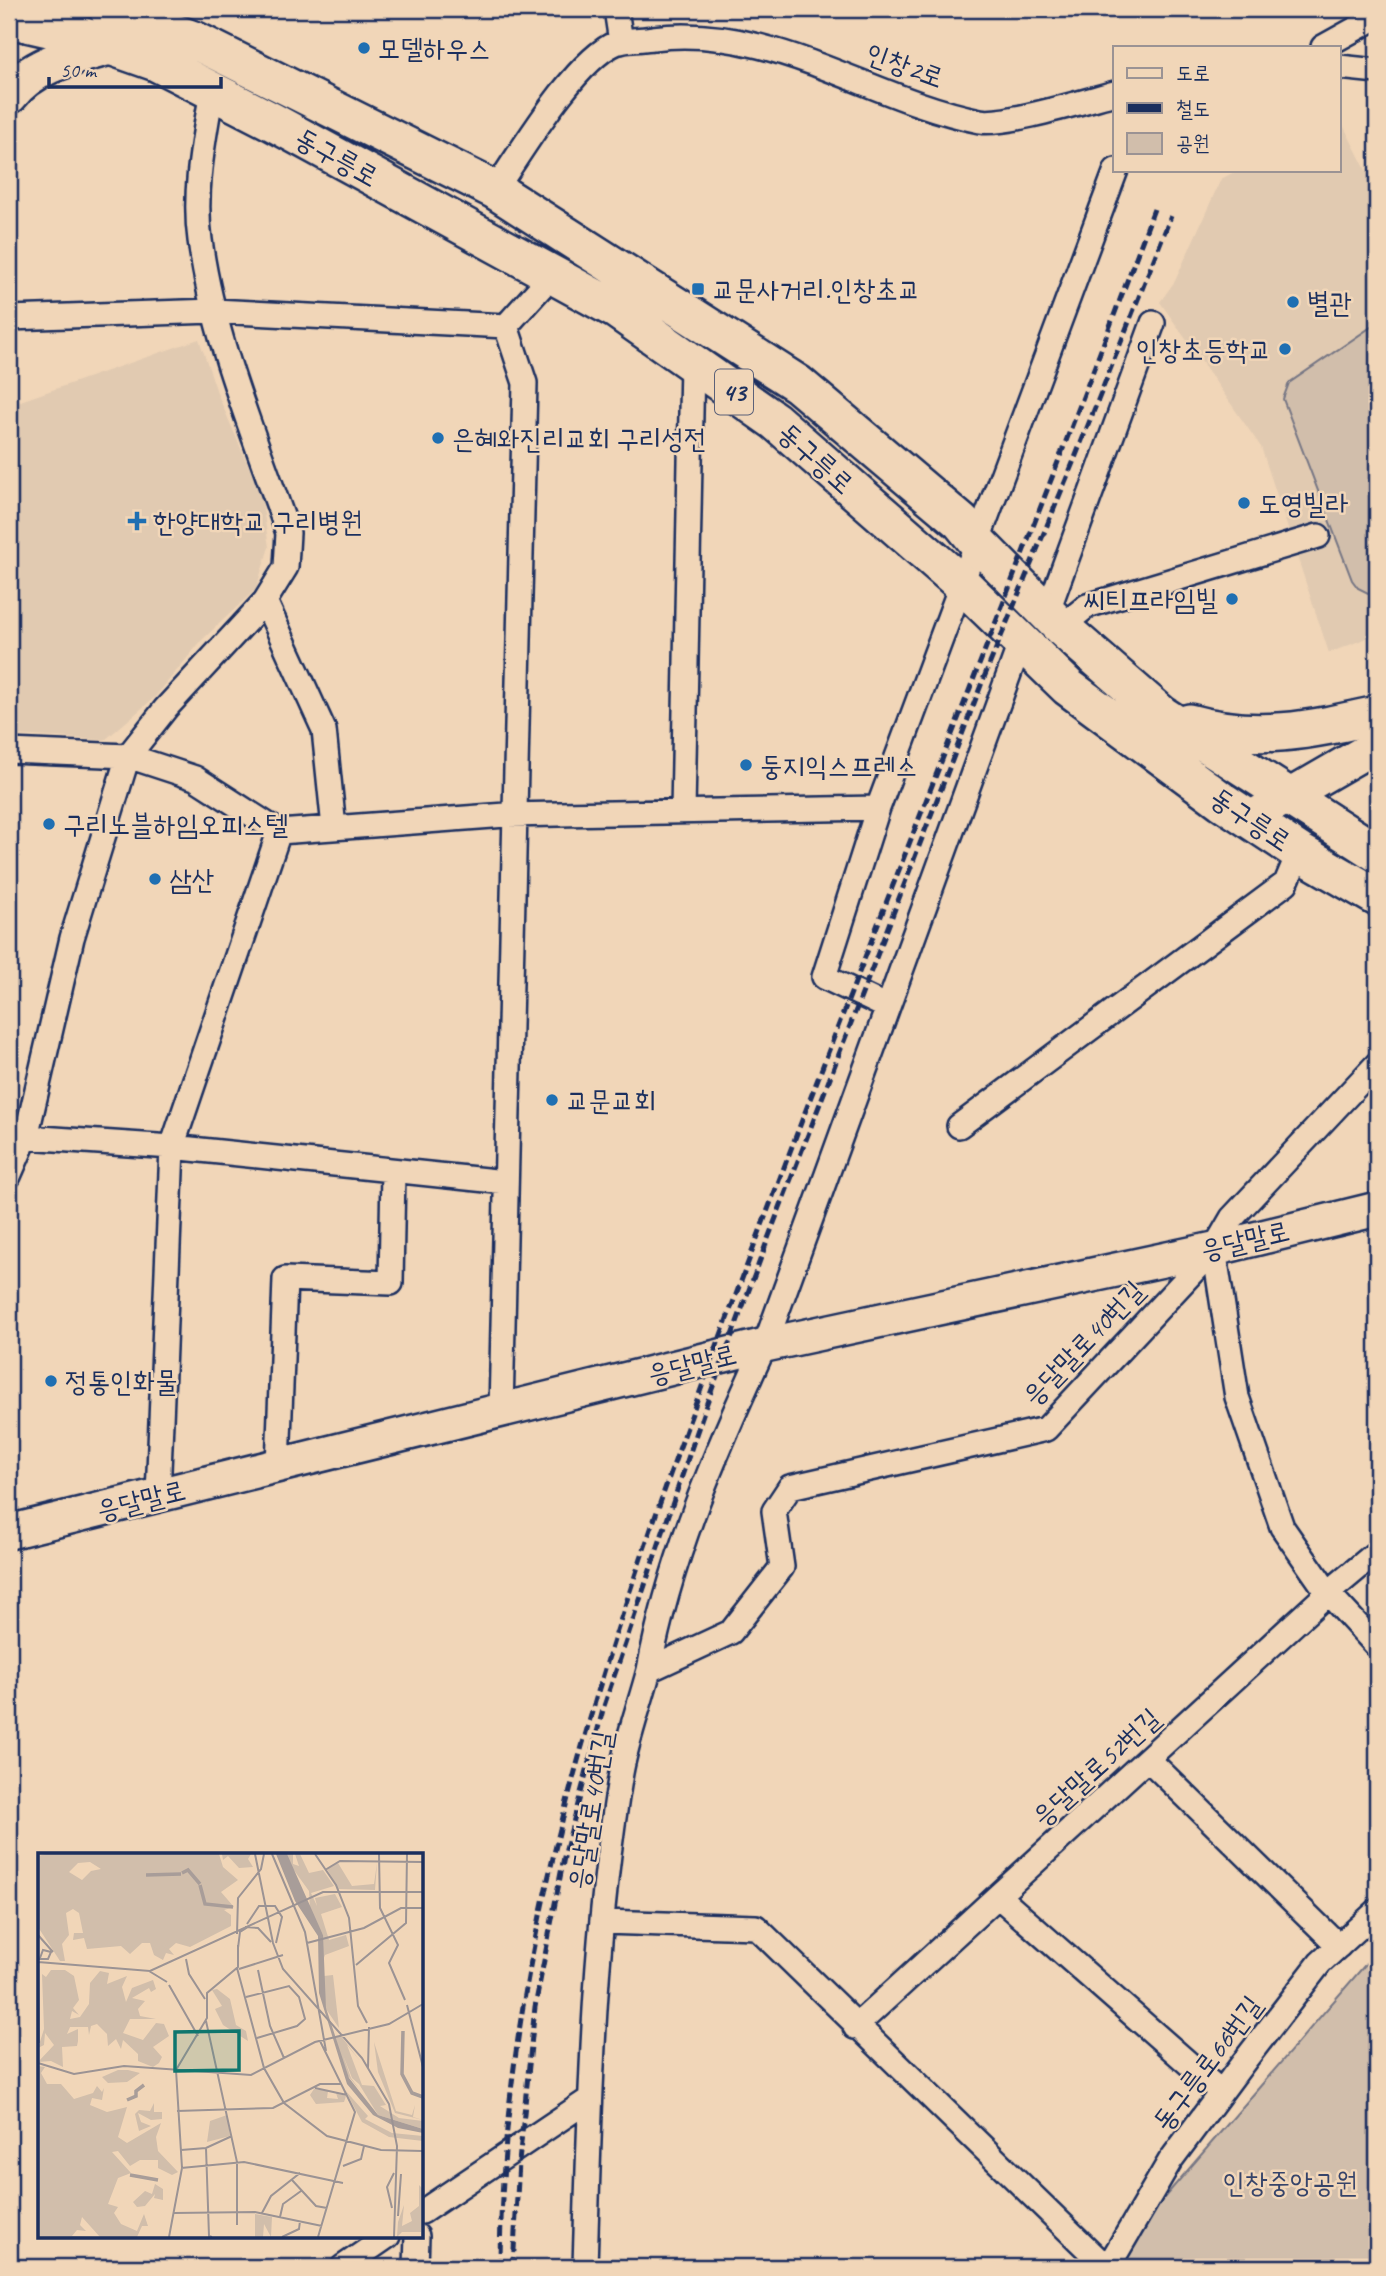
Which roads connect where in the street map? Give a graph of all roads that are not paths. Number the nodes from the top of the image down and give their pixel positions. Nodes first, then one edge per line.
1 (108, 9) edge
2 (152, 9) edge
3 (616, 9) edge
4 (1377, 17) edge
5 (9, 19) edge
6 (196, 41) junction
7 (621, 42) junction
8 (110, 46) junction
9 (1325, 46) edge
10 (1340, 67) edge
11 (1377, 71) edge
12 (212, 91) junction
13 (9, 94) edge
14 (1113, 94) edge
15 (1115, 172) edge
16 (495, 190) junction
17 (552, 275) junction
18 (214, 311) junction
19 (9, 318) edge
20 (1153, 323) dead end
21 (506, 326) junction
22 (692, 363) junction
23 (1318, 536) dead end
24 (979, 544) junction
25 (963, 585) junction
26 (265, 601) junction
27 (1054, 620) junction
28 (1021, 640) junction
29 (1162, 715) junction
30 (1377, 715) edge
31 (1377, 745) edge
32 (9, 751) edge
33 (128, 756) junction
34 (1286, 796) junction
35 (878, 808) junction
36 (683, 811) junction
37 (514, 815) junction
38 (1248, 819) junction
39 (334, 828) junction
40 (279, 832) junction
41 (1300, 852) junction
42 (1377, 853) edge
43 (1377, 897) edge
44 (887, 1007) junction
45 (1377, 1064) edge
46 (959, 1126) dead end
47 (26, 1137) junction
48 (172, 1147) junction
49 (393, 1171) junction
50 (9, 1176) edge
51 (505, 1182) junction
52 (1377, 1209) edge
53 (1214, 1249) junction
54 (765, 1345) junction
55 (501, 1411) junction
56 (278, 1466) junction
57 (158, 1496) junction
58 (9, 1532) edge
59 (1377, 1552) edge
60 (1328, 1593) junction
61 (1377, 1646) edge
62 (649, 1670) junction
63 (1148, 1759) junction
64 (998, 1896) junction
65 (1377, 1911) edge
66 (603, 1922) junction
67 (1339, 1945) junction
68 (855, 2027) junction
69 (1221, 2092) junction
70 (590, 2099) junction
71 (424, 2211) edge
72 (385, 2238) edge
73 (416, 2238) edge
74 (343, 2267) edge
75 (416, 2267) edge
76 (585, 2267) edge
77 (1107, 2267) edge

1 - 6 main road, 동구릉로 / 43
2 - 6 main road
3 - 7 street
4 - 9 street
5 - 8 main road, 동구릉로 / 43
6 - 16 main road, 동구릉로 / 43
7 - 14 street, 인창2로
7 - 16 street, 인창2로
8 - 12 main road, 동구릉로 / 43
8 - 13 main road
10 - 11 street
12 - 17 main road, 동구릉로 / 43
12 - 18 street
15 - 24 street
16 - 24 main road, 동구릉로 / 43
17 - 21 street
17 - 22 main road, 동구릉로 / 43
18 - 19 street
18 - 21 street
18 - 26 street
20 - 27 street
21 - 37 street
22 - 25 main road, 동구릉로 / 43
22 - 36 street
23 - 27 street
24 - 25 street
24 - 27 main road, 동구릉로 / 43
25 - 28 main road, 동구릉로 / 43
25 - 35 street
26 - 33 street
26 - 39 street
27 - 29 main road, 동구릉로 / 43
28 - 38 main road, 동구릉로 / 43
28 - 44 street
29 - 30 main road
29 - 34 main road, 동구릉로
31 - 34 street
32 - 33 street
33 - 40 street
33 - 47 street
34 - 38 street
34 - 42 main road, 동구릉로
35 - 36 street
35 - 44 street
36 - 37 street
37 - 39 street
37 - 51 street
38 - 41 main road, 동구릉로 / 43
39 - 40 street
40 - 48 street
41 - 43 main road, 동구릉로 / 43
41 - 46 street
44 - 54 street
45 - 53 street, 응달말로40번길
47 - 48 street
47 - 50 street
48 - 49 street
48 - 57 street
49 - 51 street
49 - 56 street
51 - 55 street
52 - 53 street, 응달말로
53 - 54 street, 응달말로
53 - 60 street
53 - 62 street, 응달말로40번길
54 - 55 street, 응달말로
54 - 62 street
55 - 56 street, 응달말로
56 - 57 street, 응달말로
57 - 58 street, 응달말로
59 - 60 street, 응달말로52번길
60 - 61 street
60 - 63 street, 응달말로52번길
62 - 66 street, 응달말로40번길
63 - 64 street, 응달말로52번길
63 - 67 street
64 - 68 street, 응달말로52번길
64 - 69 street
65 - 67 street, 동구릉로66번길
66 - 68 street
66 - 70 street, 응달말로40번길
67 - 69 street, 동구릉로66번길
68 - 77 street
69 - 77 street, 동구릉로66번길
70 - 71 street
70 - 76 street, 응달말로40번길
72 - 74 street
73 - 75 street

